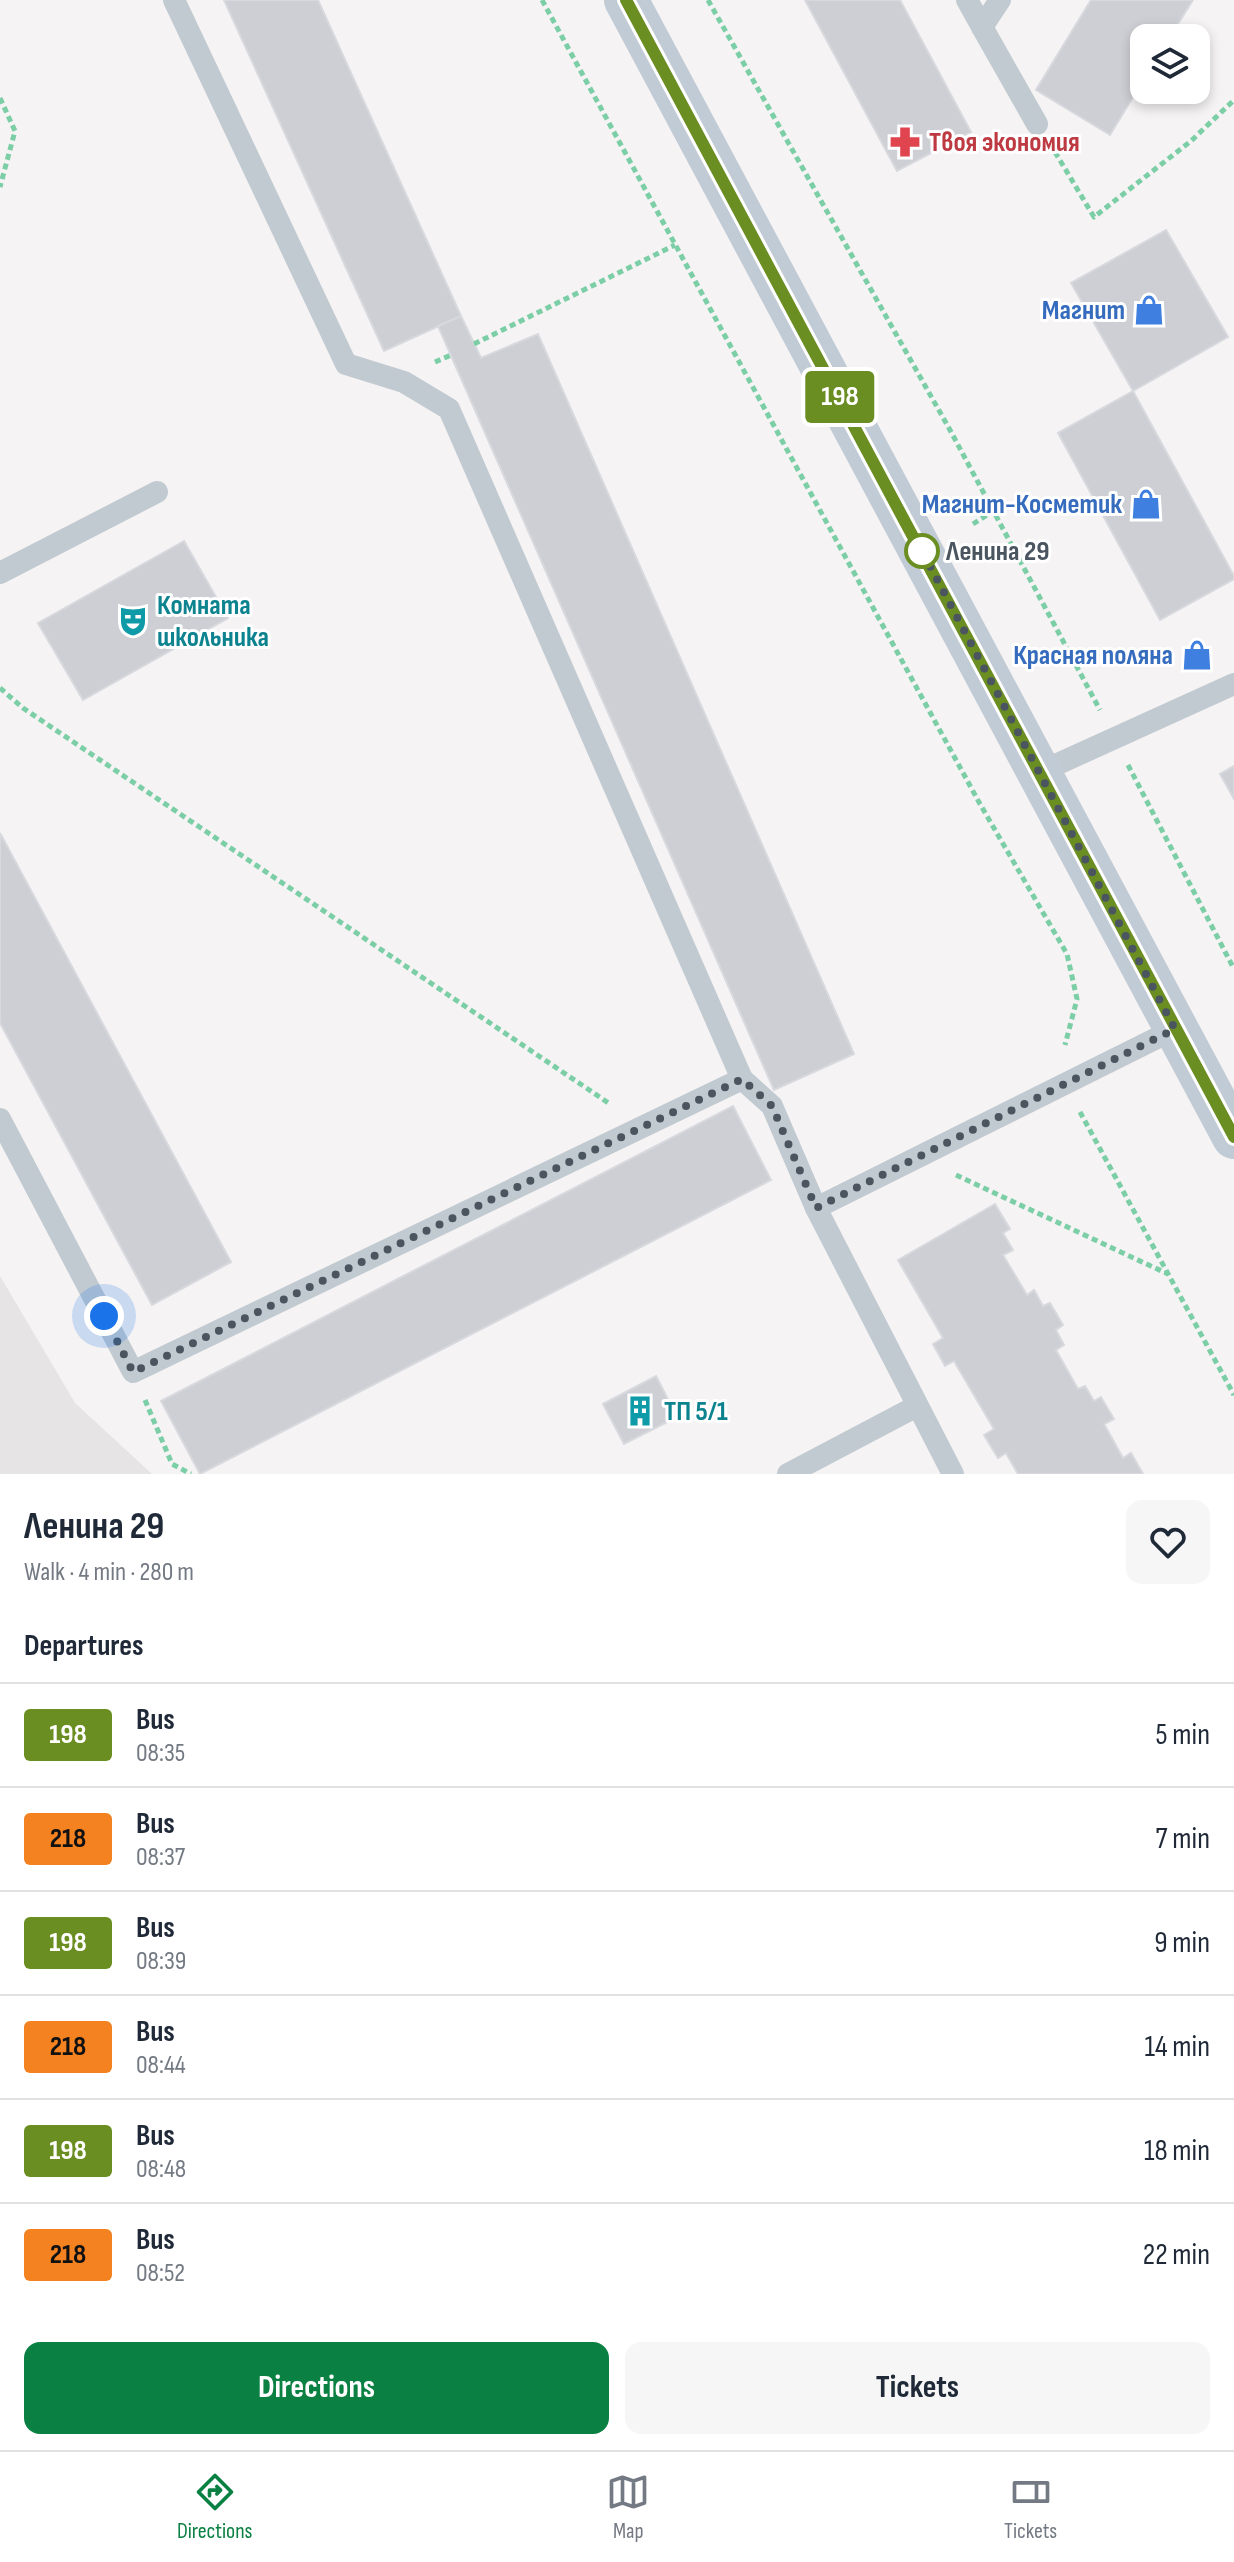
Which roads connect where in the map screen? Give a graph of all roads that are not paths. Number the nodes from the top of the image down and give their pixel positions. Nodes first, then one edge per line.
1 (174, 0) edge
2 (626, 0) edge
3 (967, 0) edge
4 (1000, 0) edge
5 (982, 27) junction
6 (1037, 124) road end
7 (157, 492) dead end
8 (0, 573) edge
9 (1234, 684) edge
10 (1040, 772) junction
11 (1175, 1029) junction
12 (742, 1079) junction
13 (0, 1119) edge
14 (1234, 1137) edge
15 (816, 1208) junction
16 (917, 1406) junction
17 (788, 1474) edge
18 (953, 1474) edge

1 - 12 lane
2 - 10 main road
3 - 5 lane
4 - 5 lane
5 - 6 lane
7 - 8 lane
9 - 10 lane
10 - 11 main road
11 - 14 main road
11 - 15 lane
12 - 13 lane
12 - 15 lane
15 - 16 lane
16 - 17 lane
16 - 18 lane

